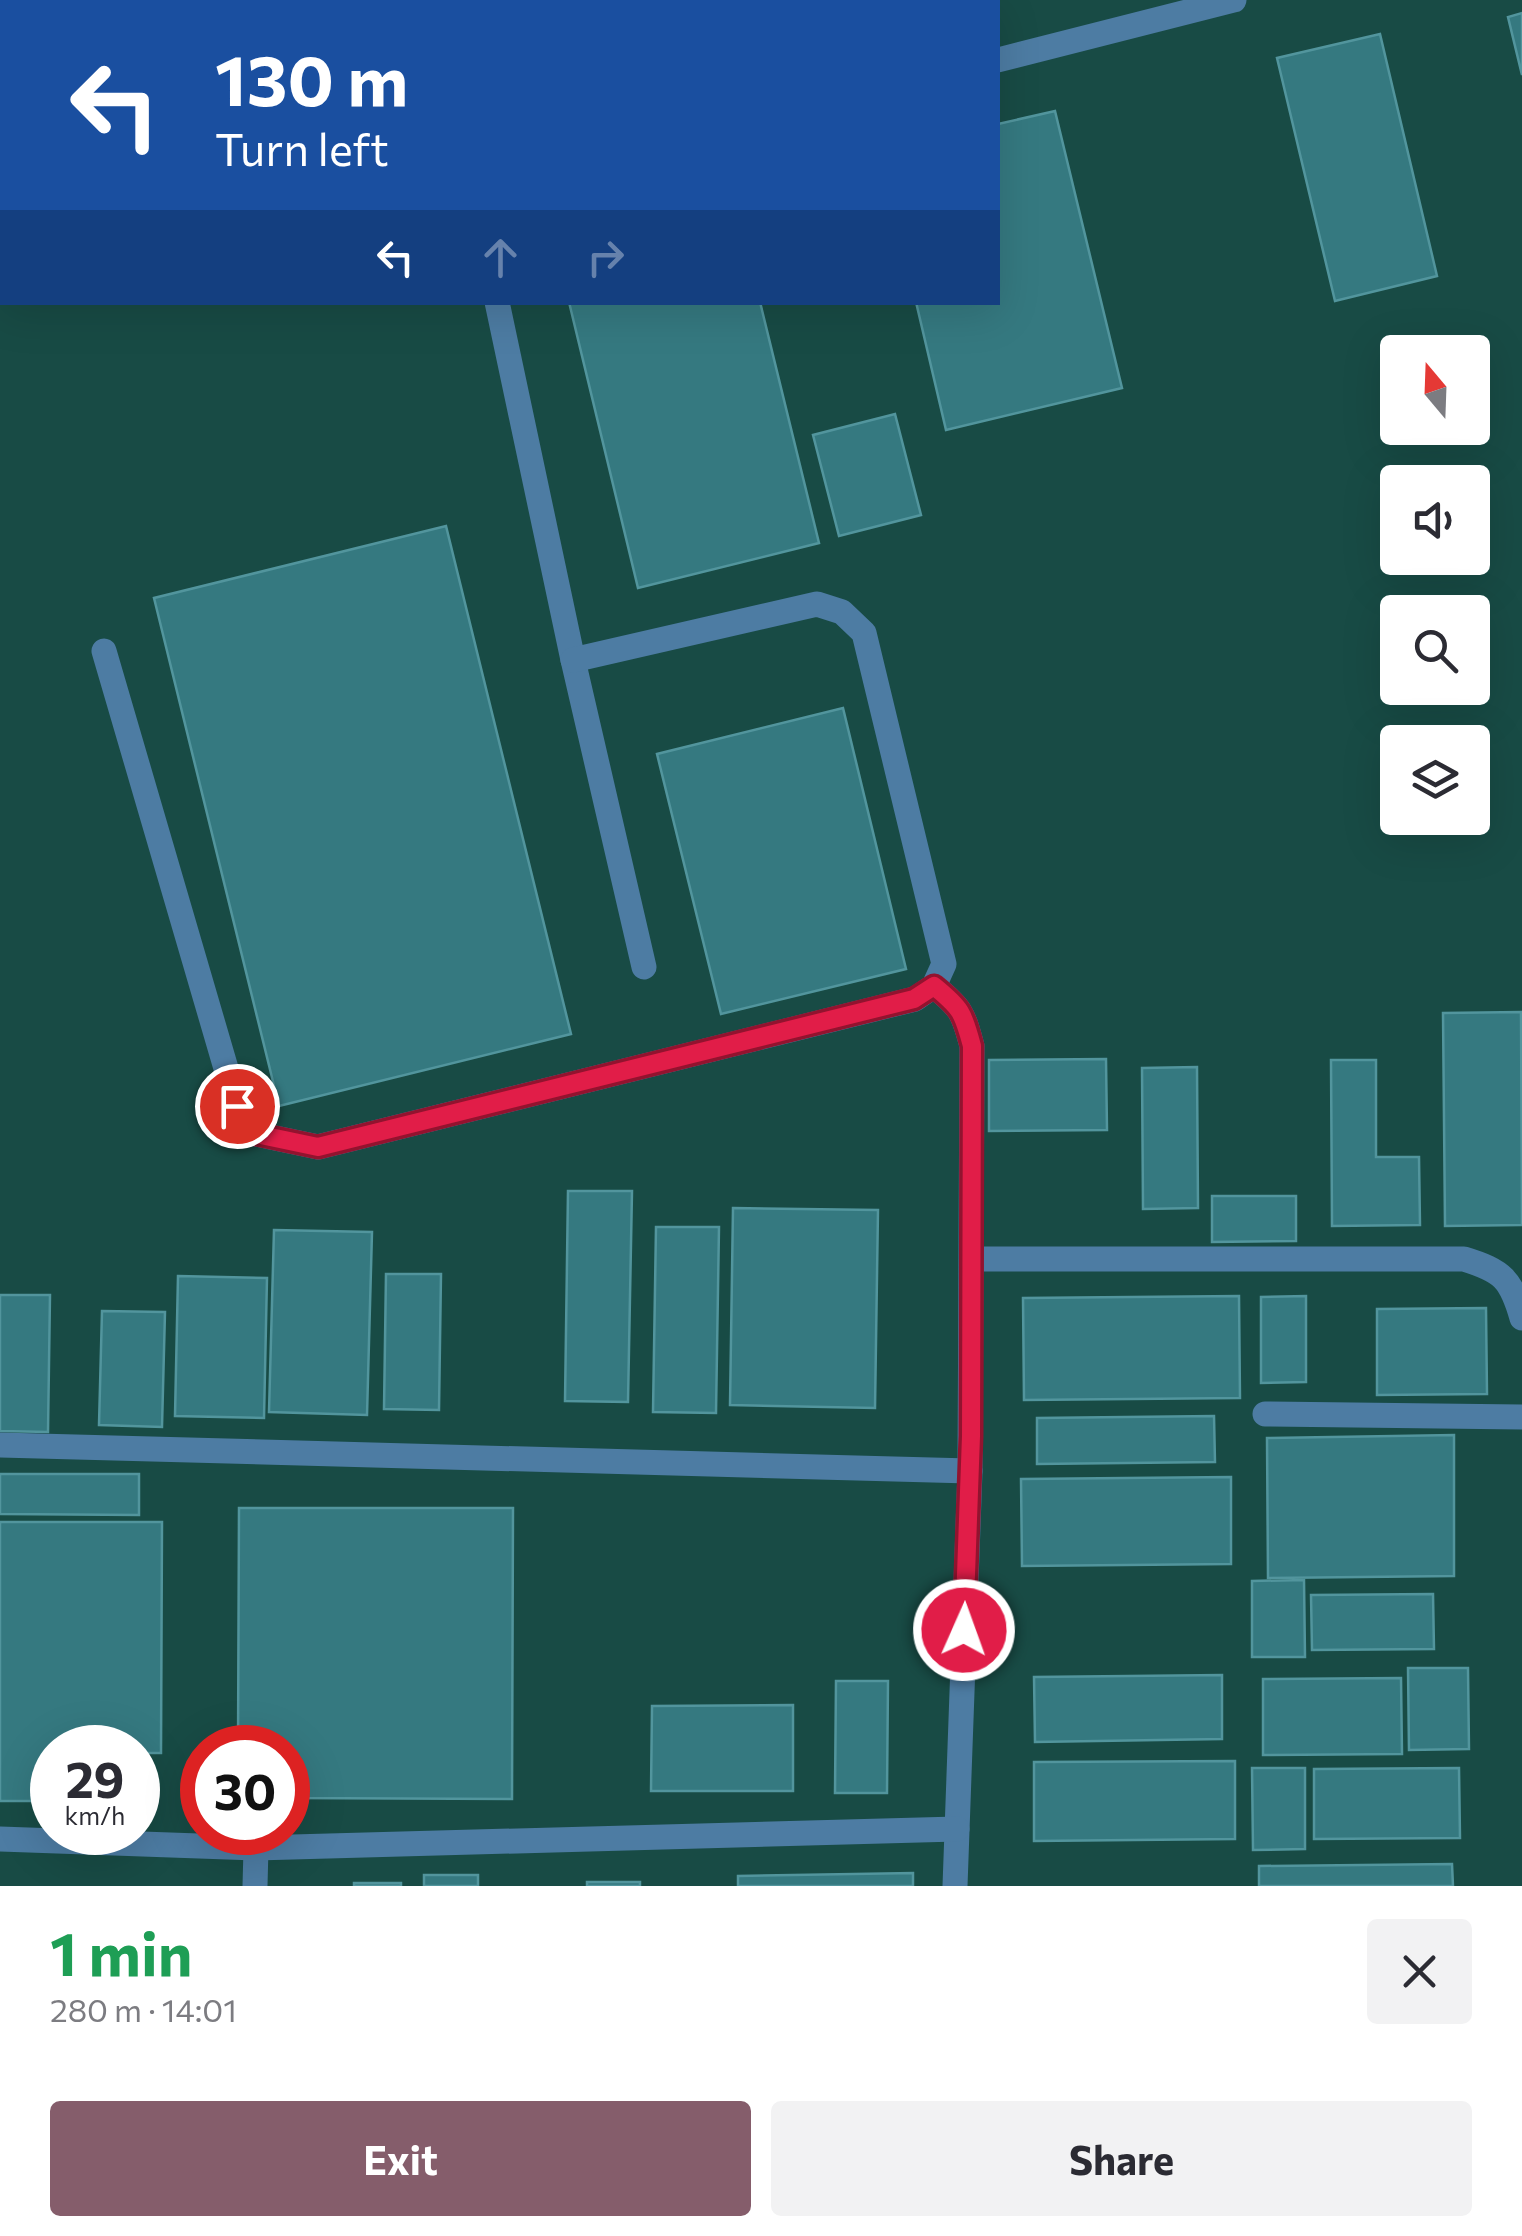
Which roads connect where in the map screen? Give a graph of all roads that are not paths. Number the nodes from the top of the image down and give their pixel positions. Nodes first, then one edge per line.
1 (1234, 0) edge
2 (1000, 59) edge
3 (498, 305) edge
4 (104, 650) dead end
5 (573, 660) junction
6 (644, 966) dead end
7 (934, 986) junction
8 (972, 1260) junction
9 (1522, 1318) edge
10 (1265, 1414) dead end
11 (1522, 1417) edge
12 (0, 1445) edge
13 (970, 1471) junction
14 (956, 1829) junction
15 (0, 1838) edge
16 (180, 1845) edge
17 (310, 1847) edge
18 (256, 1855) edge
19 (255, 1886) edge
20 (955, 1886) edge

1 - 2 street
3 - 5 street
4 - 7 street
5 - 6 street
5 - 7 street
7 - 8 street
8 - 9 street
8 - 13 street
10 - 11 street
12 - 13 street
13 - 14 street
14 - 17 street
14 - 20 street
15 - 16 street
18 - 19 street

